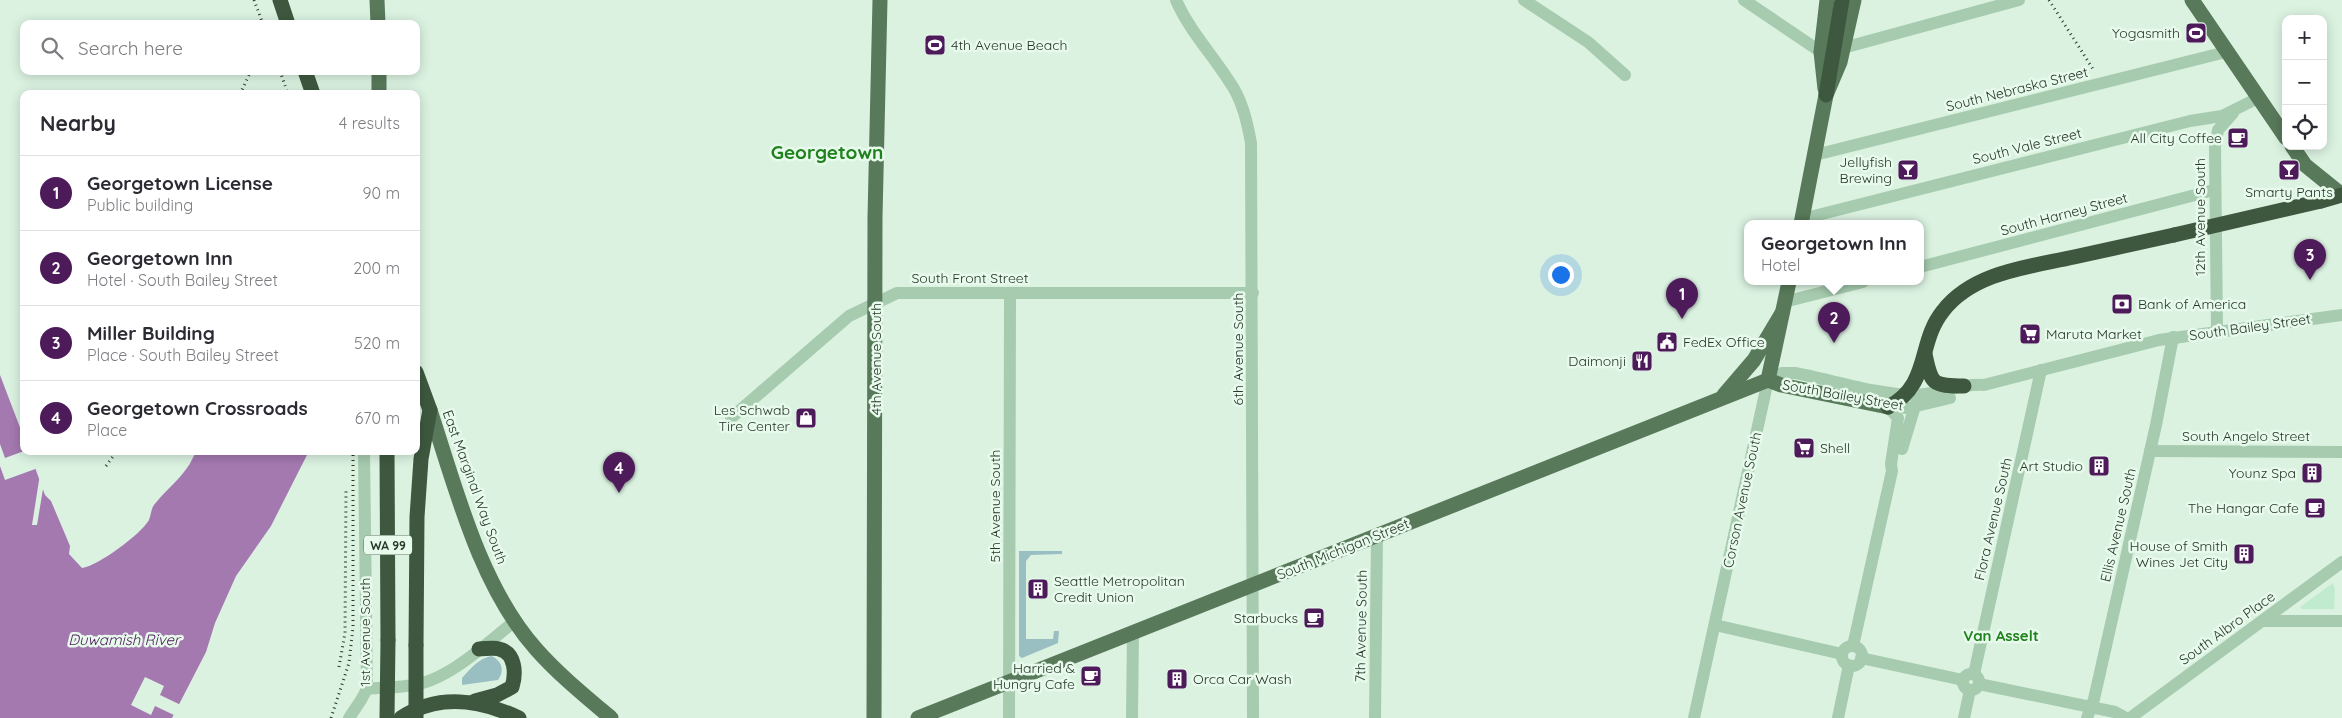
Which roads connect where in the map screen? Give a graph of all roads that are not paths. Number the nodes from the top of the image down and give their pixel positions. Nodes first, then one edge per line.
1 (280, 0) edge
2 (377, 0) edge
3 (880, 0) edge
4 (1176, 0) edge
5 (1526, 0) edge
6 (1744, 0) edge
7 (1827, 0) edge
8 (1854, 0) edge
9 (2019, 0) edge
10 (2192, 0) edge
11 (1841, 6) edge
12 (287, 20) edge
13 (378, 20) edge
14 (1844, 48) junction
15 (1821, 52) junction
16 (2226, 52) junction
17 (306, 75) edge
18 (378, 75) edge
19 (1625, 75) dead end
20 (312, 90) edge
21 (379, 90) edge
22 (1826, 95) junction
23 (2258, 98) junction
24 (2235, 111) junction
25 (2282, 132) edge
26 (2295, 150) edge
27 (1815, 156) junction
28 (2214, 190) junction
29 (2342, 197) edge
30 (1801, 220) edge
31 (1809, 220) edge
32 (1924, 266) edge
33 (1788, 285) edge
34 (1854, 285) edge
35 (1010, 293) junction
36 (1253, 293) junction
37 (876, 301) junction
38 (1783, 308) junction
39 (2342, 315) edge
40 (2217, 330) junction
41 (2173, 337) junction
42 (1924, 352) junction
43 (2041, 370) junction
44 (1768, 380) junction
45 (420, 383) edge
46 (1984, 385) junction
47 (1964, 386) junction
48 (1722, 398) junction
49 (1911, 400) junction
50 (1888, 406) junction
51 (430, 410) junction
52 (731, 418) dead end
53 (2150, 451) junction
54 (2342, 452) edge
55 (364, 455) edge
56 (387, 455) edge
57 (1892, 471) junction
58 (1377, 535) junction
59 (2342, 562) edge
60 (1254, 584) junction
61 (515, 621) junction
62 (2263, 621) junction
63 (2342, 621) edge
64 (1715, 625) junction
65 (1133, 632) junction
66 (1853, 646) junction
67 (479, 649) junction
68 (1842, 654) junction
69 (1862, 658) junction
70 (1849, 665) junction
71 (1009, 682) junction
72 (1972, 682) junction
73 (366, 689) junction
74 (472, 702) junction
75 (2088, 713) edge
76 (349, 718) edge
77 (387, 718) edge
78 (401, 718) edge
79 (416, 718) edge
80 (519, 718) edge
81 (611, 718) edge
82 (874, 718) edge
83 (918, 718) edge
84 (1009, 718) edge
85 (1132, 718) edge
86 (1253, 718) edge
87 (1375, 718) edge
88 (1694, 718) edge
89 (1838, 718) edge
90 (1964, 718) edge
91 (2126, 718) edge
92 (2130, 718) edge

1 - 12 highway
2 - 13 main road
3 - 37 main road, 4th Avenue South
4 - 36 street, 6th Avenue South
5 - 19 street
6 - 15 street
7 - 15 main road
8 - 14 main road
9 - 14 street
10 - 16 main road
11 - 22 highway
14 - 22 main road
15 - 22 main road
16 - 23 main road
16 - 27 street, South Nebraska Street
17 - 20 highway
18 - 21 main road
22 - 27 main road
23 - 24 street, South Vale Street
23 - 25 main road
24 - 28 street, 12th Avenue South
24 - 31 street, South Vale Street
26 - 29 main road
27 - 30 main road
28 - 32 street, South Harney Street
28 - 40 street, 12th Avenue South
29 - 42 highway, bridge
33 - 38 main road, Corson Avenue South
34 - 38 street
35 - 36 street, South Front Street
35 - 37 street, South Front Street
35 - 71 street, 5th Avenue South
36 - 60 street, 6th Avenue South
37 - 52 street, South Front Street
37 - 82 main road, 4th Avenue South
38 - 44 main road, Corson Avenue South
38 - 48 main road
39 - 40 street, South Bailey Street
40 - 41 street, South Bailey Street
41 - 43 street, South Bailey Street
41 - 53 street, Ellis Avenue South
42 - 47 highway
42 - 49 highway
43 - 46 street, South Bailey Street
43 - 72 street, Flora Avenue South
44 - 48 main road, South Michigan Street
44 - 49 street, South Bailey Street
44 - 50 main road, South Bailey Street
44 - 64 street, Corson Avenue South
45 - 51 highway, East Marginal Way South / WA 99
46 - 47 street, South Bailey Street
46 - 49 street, South Bailey Street
47 - 49 street, South Bailey Street
48 - 58 main road, South Michigan Street
49 - 50 highway
49 - 57 street
50 - 57 street
51 - 61 main road, East Marginal Way South
51 - 79 highway, WA 99, bridge
53 - 54 street, South Angelo Street
53 - 75 street, Ellis Avenue South
55 - 73 street, 1st Avenue South
56 - 77 highway, WA 99, bridge
57 - 66 street
58 - 60 main road, South Michigan Street
58 - 87 street, 7th Avenue South
59 - 62 street, South Albro Place
60 - 65 main road, South Michigan Street
60 - 86 street, 6th Avenue South
61 - 67 street
61 - 81 main road, East Marginal Way South
62 - 63 street
62 - 92 street, South Albro Place
64 - 68 street
64 - 88 street, Corson Avenue South
65 - 71 main road, South Michigan Street
65 - 85 street
66 - 68 street
66 - 69 street
67 - 73 street
67 - 74 highway
68 - 70 street
69 - 70 street
69 - 72 street
70 - 89 street
71 - 83 main road, South Michigan Street
71 - 84 street, 5th Avenue South
72 - 75 street
72 - 90 street, Flora Avenue South
73 - 76 street, 1st Avenue South
74 - 78 highway
74 - 80 highway
75 - 91 street

